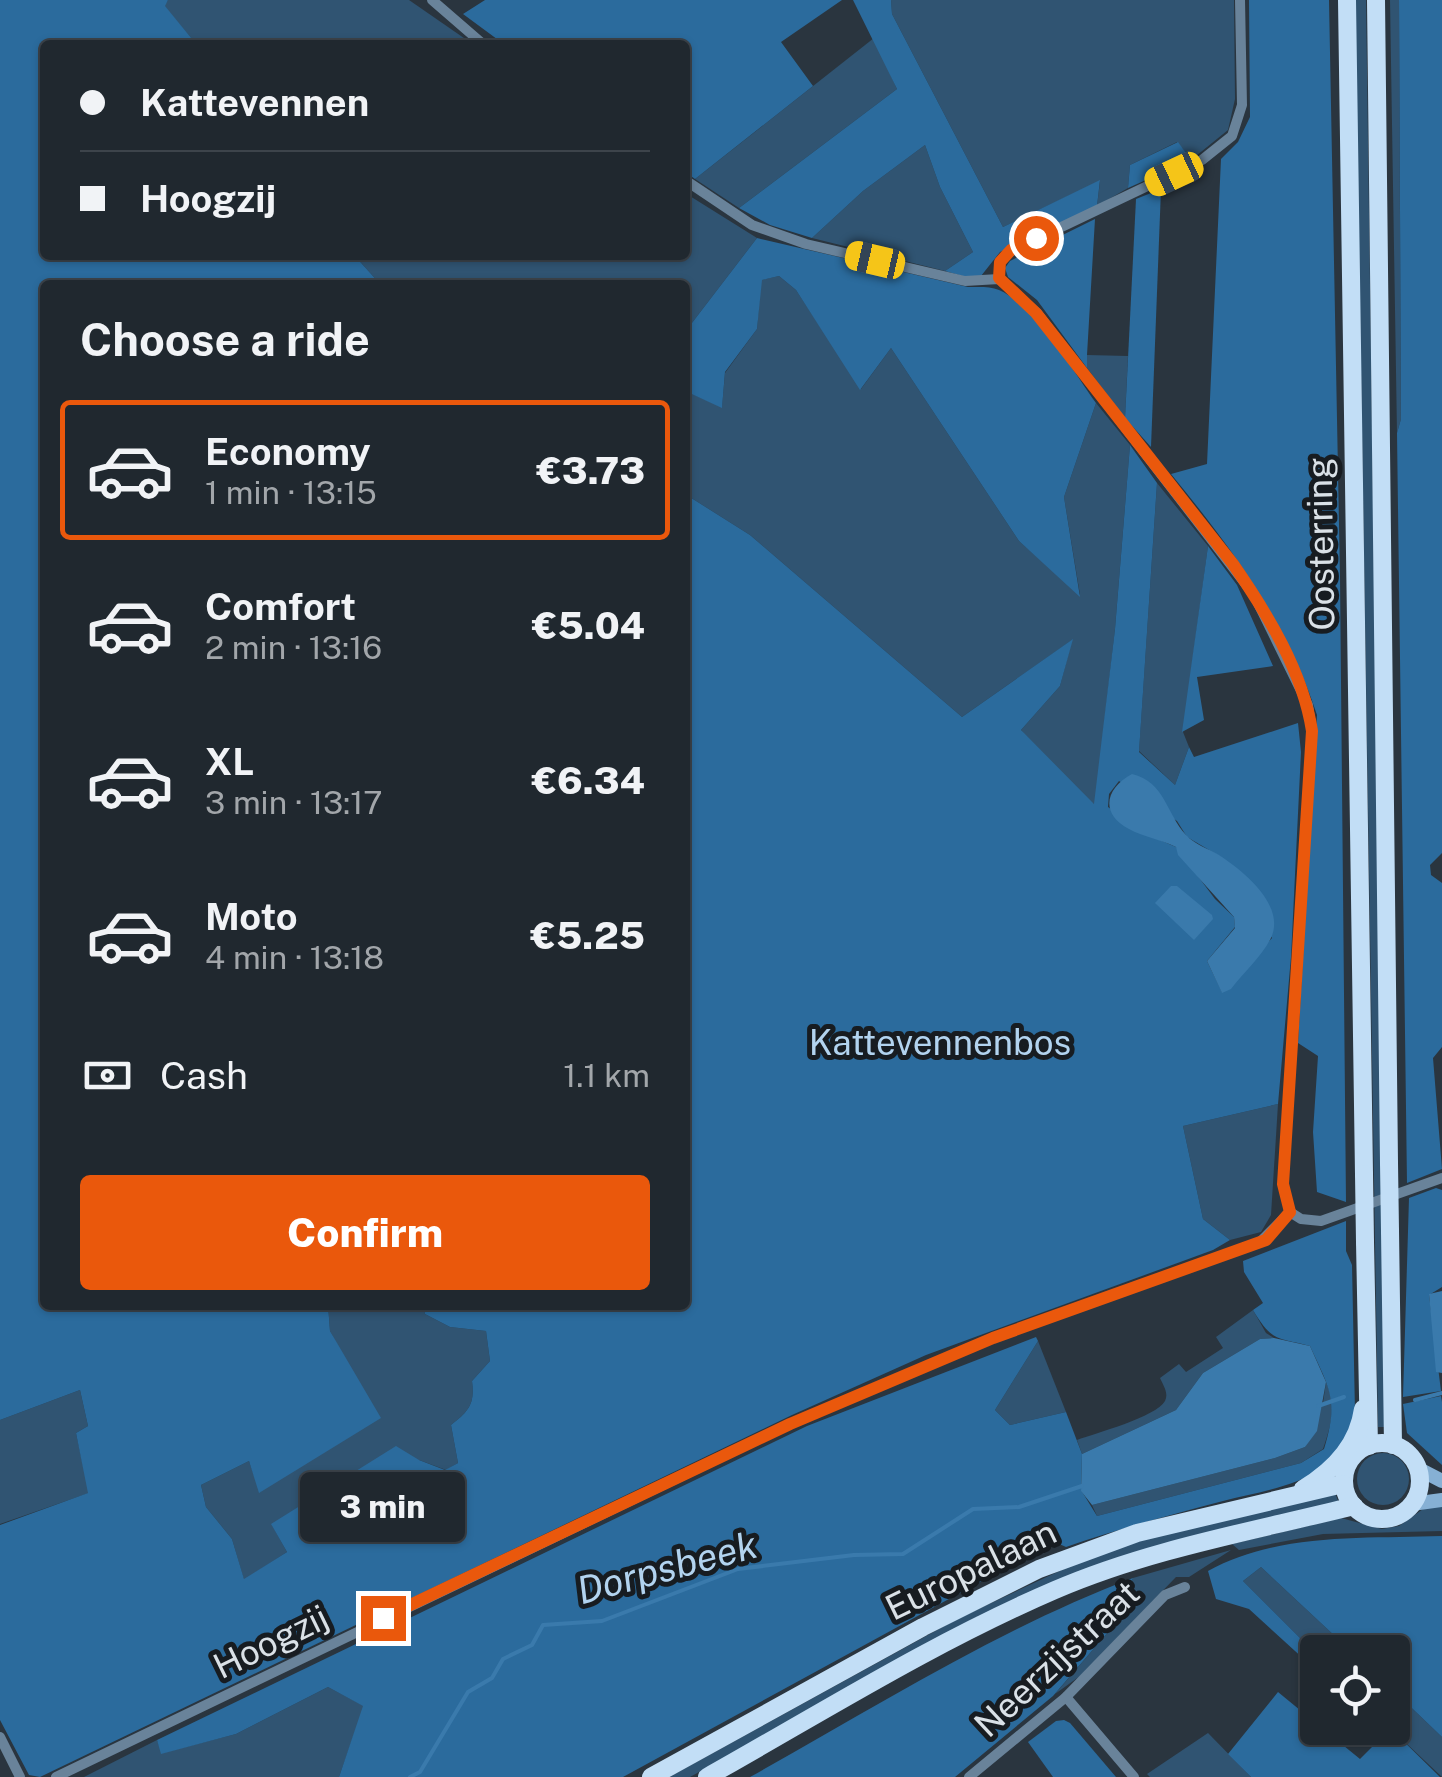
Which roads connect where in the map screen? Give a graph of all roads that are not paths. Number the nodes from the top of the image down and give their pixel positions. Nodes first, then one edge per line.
1 (432, 0) edge
2 (1240, 0) edge
3 (1347, 0) edge
4 (1376, 0) edge
5 (478, 40) edge
6 (690, 183) edge
7 (999, 278) junction
8 (1442, 1178) edge
9 (1290, 1212) junction
10 (1367, 1379) junction
11 (1369, 1446) junction
12 (1393, 1446) junction
13 (1417, 1468) junction
14 (1442, 1481) edge
15 (1343, 1484) junction
16 (1290, 1497) junction
17 (1442, 1500) edge
18 (1412, 1504) junction
19 (1354, 1506) junction
20 (1185, 1587) dead end
21 (1066, 1697) junction
22 (0, 1737) edge
23 (20, 1777) edge
24 (56, 1777) edge
25 (652, 1777) edge
26 (707, 1777) edge
27 (969, 1777) edge
28 (1134, 1777) edge

1 - 5 street
2 - 7 street
3 - 10 highway, Oosterring, bridge
4 - 12 highway, Oosterring, bridge
6 - 7 street
7 - 9 street
8 - 9 street
9 - 24 street, Hoogzij
10 - 11 highway, Oosterring
10 - 16 highway
11 - 12 highway
11 - 15 highway
12 - 13 highway
13 - 14 main road
13 - 18 highway
15 - 16 highway, Europalaan
15 - 19 highway
16 - 25 highway, Europalaan
17 - 18 main road, Europalaan
18 - 19 highway, Europalaan
19 - 26 highway, Europalaan
20 - 21 street, Neerzijstraat
21 - 27 street, Neerzijstraat
21 - 28 street
22 - 23 street

